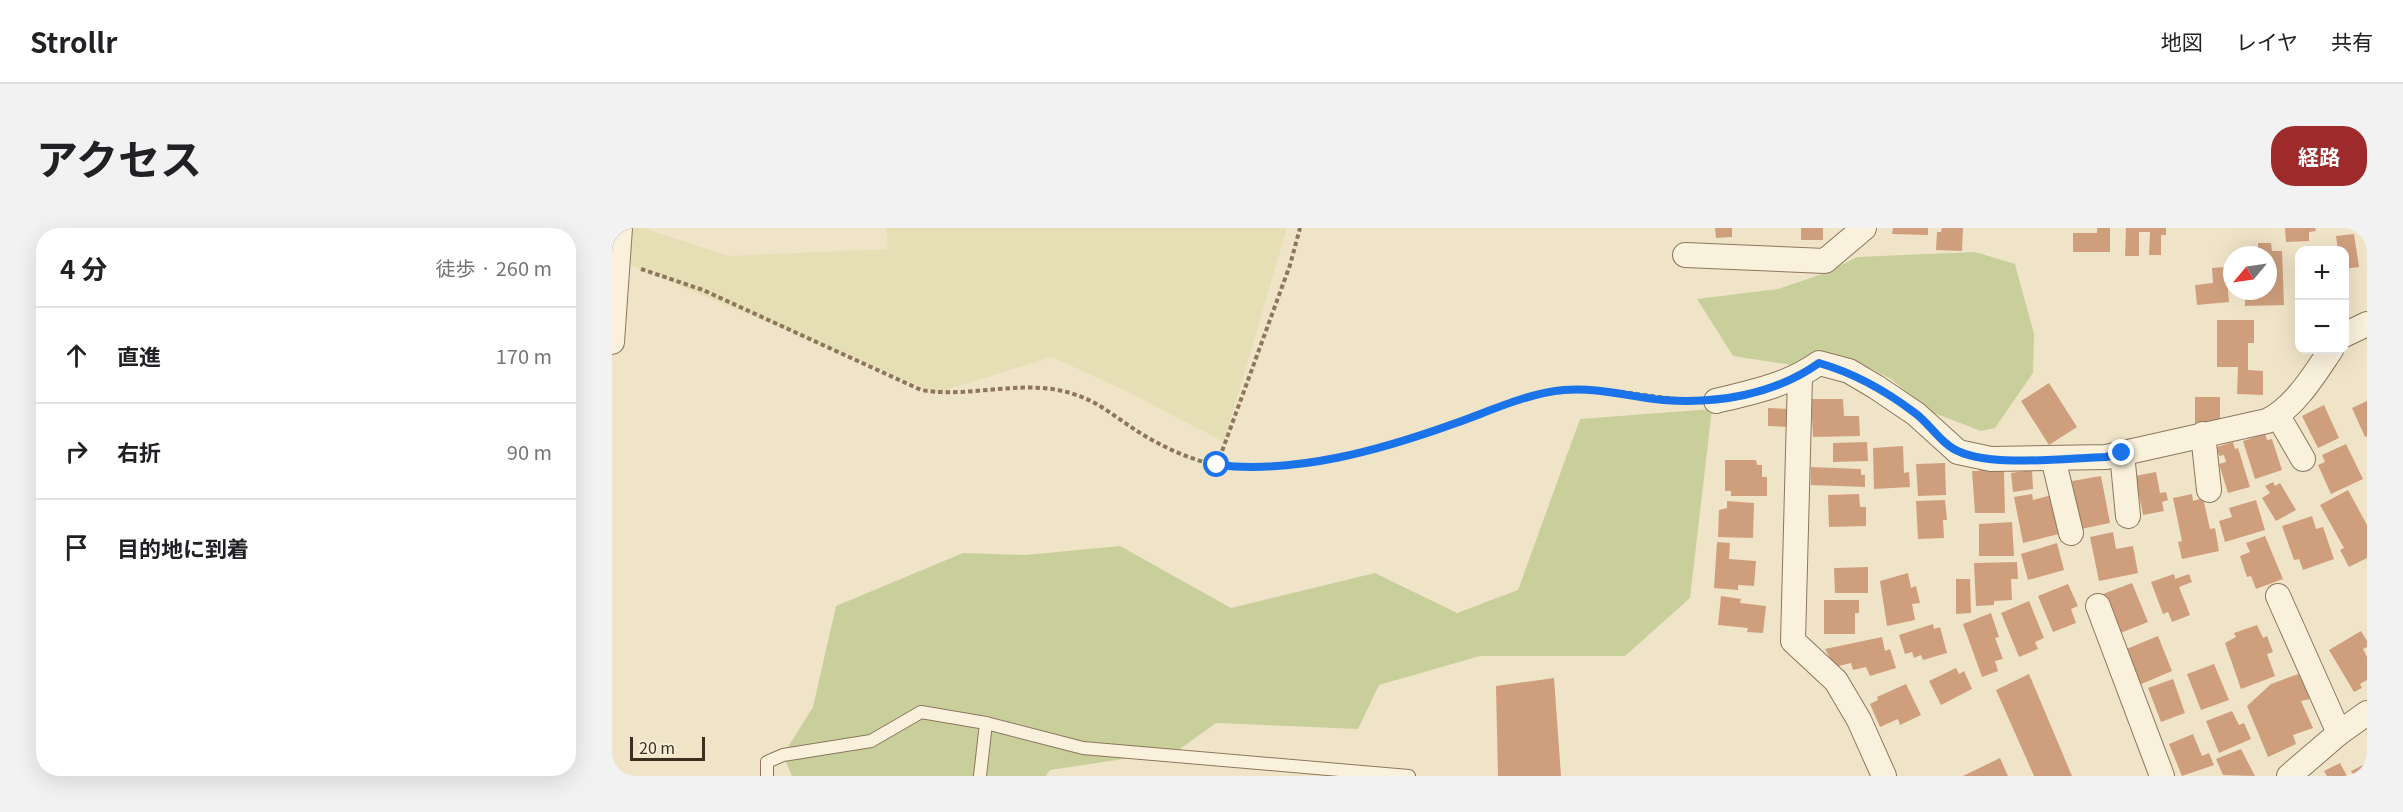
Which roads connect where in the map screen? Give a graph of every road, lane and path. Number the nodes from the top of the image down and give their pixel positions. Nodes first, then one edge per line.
1 (620, 228) edge
2 (1300, 228) edge
3 (1863, 228) edge
4 (1685, 255) dead end
5 (618, 263) junction
6 (2367, 324) edge
7 (2349, 333) edge
8 (612, 342) edge
9 (2328, 354) edge
10 (1800, 377) junction
11 (1716, 400) joint
12 (2278, 416) junction
13 (2203, 434) junction
14 (2122, 453) junction
15 (2053, 458) junction
16 (2303, 459) dead end
17 (1217, 465) junction
18 (2209, 490) dead end
19 (2128, 516) dead end
20 (2071, 533) dead end
21 (2278, 596) dead end
22 (2098, 606) dead end
23 (2367, 713) edge
24 (986, 723) junction
25 (2339, 733) junction
26 (767, 776) edge
27 (980, 776) edge
28 (1409, 776) edge
29 (1884, 776) edge
30 (2162, 776) edge
31 (2289, 776) edge

1 - 5 street
2 - 17 path
3 - 4 street
5 - 8 street
5 - 17 path
6 - 7 street
9 - 12 street
10 - 11 street
10 - 15 street
10 - 29 street
11 - 17 path
12 - 13 street
12 - 16 street
13 - 14 street
13 - 18 street
14 - 15 street
14 - 19 street
15 - 20 street
21 - 25 street
22 - 30 street
23 - 25 street
24 - 26 lane
24 - 27 lane
24 - 28 lane
25 - 31 street

